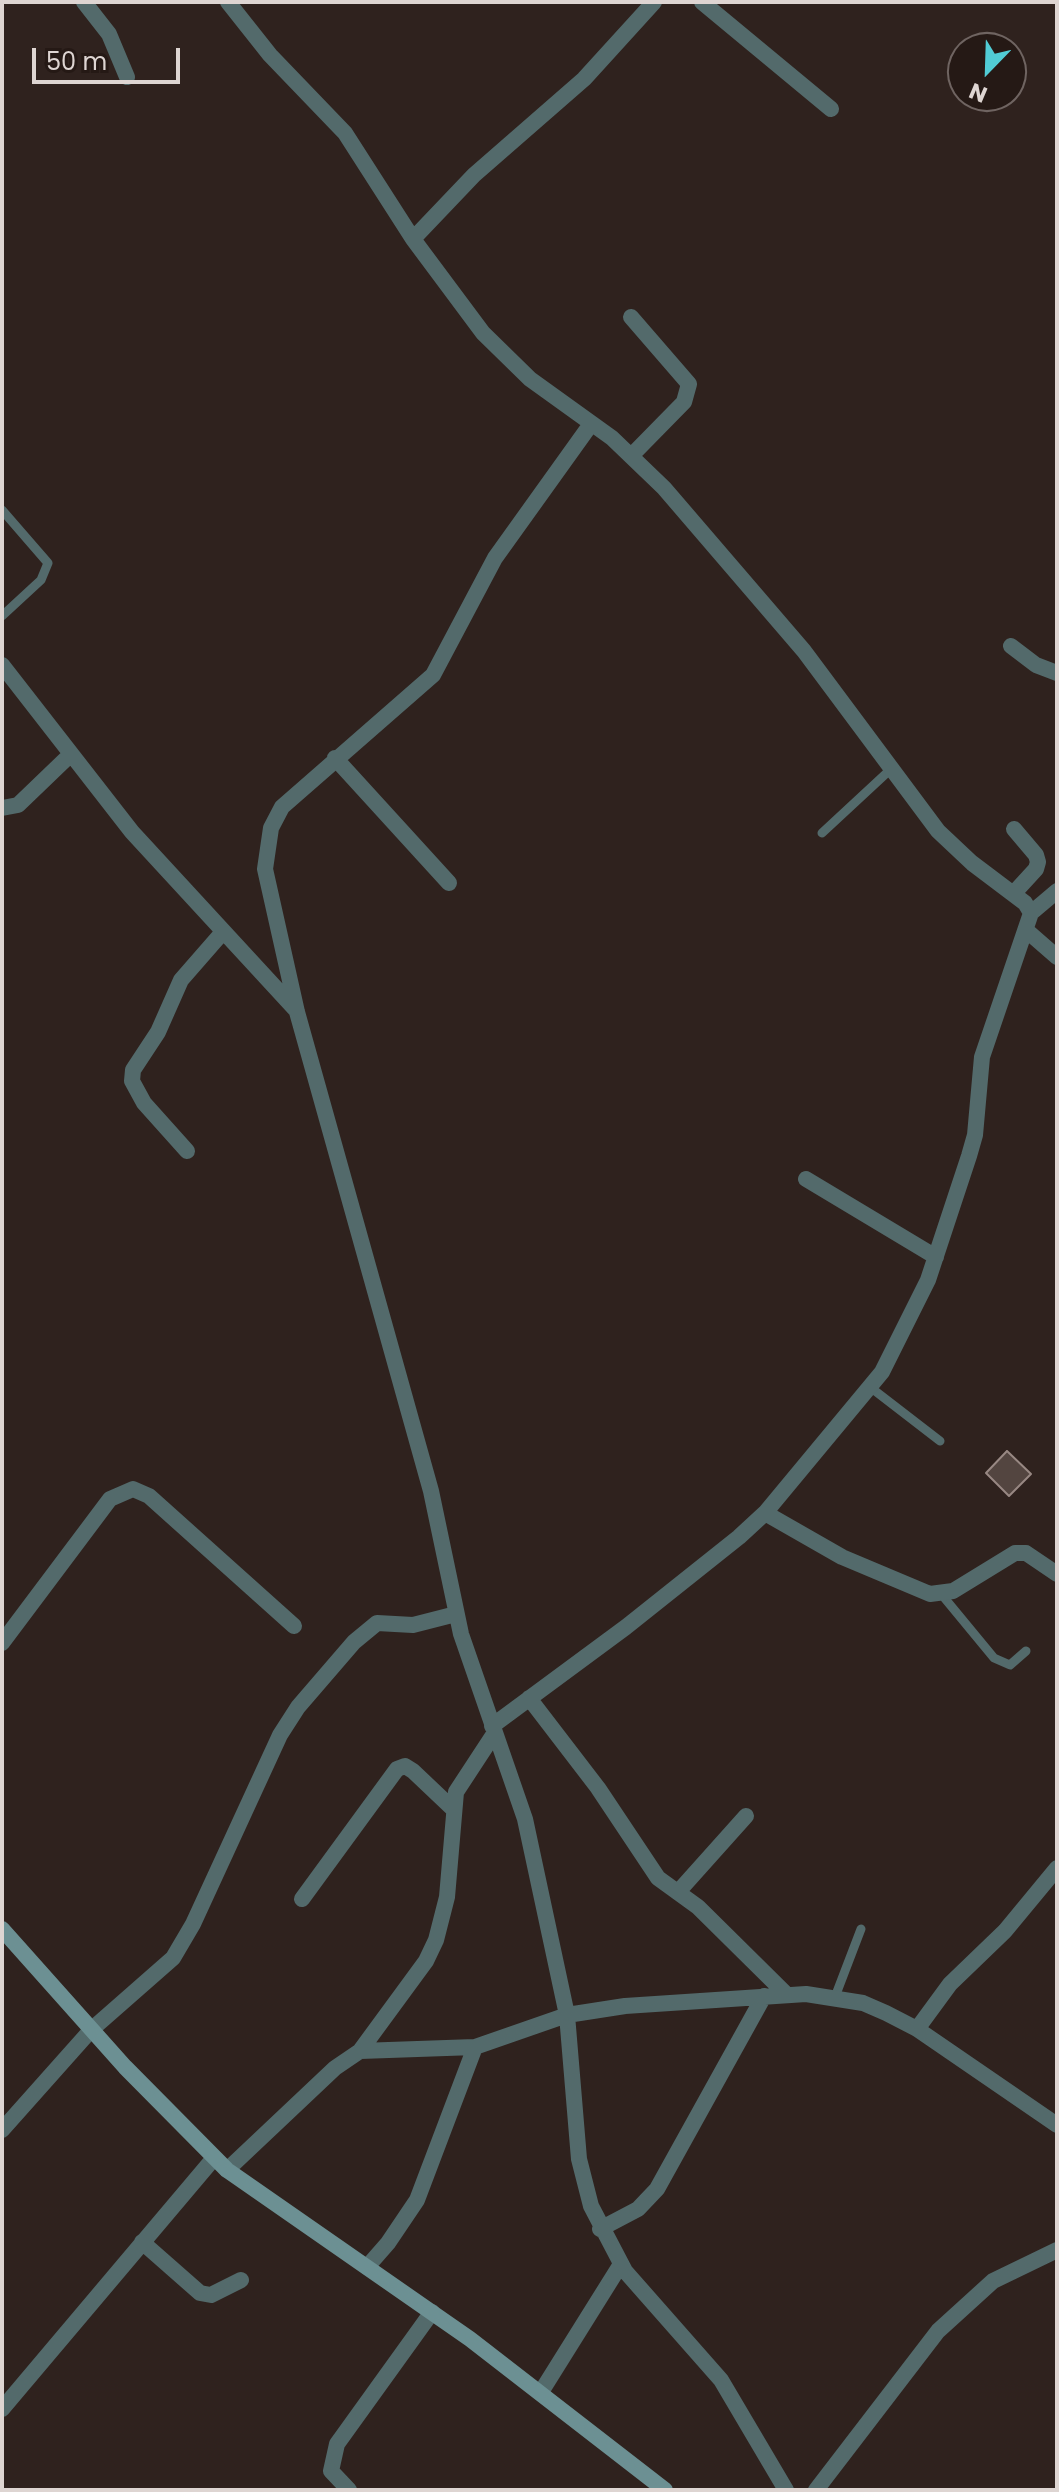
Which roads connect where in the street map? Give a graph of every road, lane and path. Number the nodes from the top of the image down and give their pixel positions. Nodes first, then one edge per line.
1 (84, 2) edge
2 (228, 2) edge
3 (654, 2) edge
4 (702, 2) edge
5 (127, 77) dead end
6 (831, 109) dead end
7 (413, 239) junction
8 (631, 317) dead end
9 (591, 424) junction
10 (632, 455) junction
11 (2, 510) edge
12 (2, 616) edge
13 (1011, 646) dead end
14 (2, 665) edge
15 (1057, 673) edge
16 (70, 755) junction
17 (335, 758) junction
18 (891, 769) junction
19 (2, 808) edge
20 (1014, 829) dead end
21 (822, 833) dead end
22 (449, 883) dead end
23 (1057, 891) edge
24 (1014, 893) junction
25 (1029, 921) junction
26 (222, 933) junction
27 (1057, 957) edge
28 (297, 1012) junction
29 (187, 1151) dead end
30 (806, 1179) dead end
31 (936, 1257) junction
32 (870, 1387) junction
33 (940, 1441) dead end
34 (765, 1513) junction
35 (1057, 1574) edge
36 (942, 1595) junction
37 (456, 1614) junction
38 (294, 1626) dead end
39 (2, 1643) edge
40 (1026, 1651) dead end
41 (529, 1698) junction
42 (493, 1730) junction
43 (452, 1808) junction
44 (746, 1816) dead end
45 (1057, 1868) edge
46 (678, 1892) junction
47 (302, 1899) dead end
48 (2, 1929) edge
49 (861, 1929) dead end
50 (787, 1995) junction
51 (764, 1996) junction
52 (835, 1997) junction
53 (567, 2015) junction
54 (917, 2029) junction
55 (91, 2030) junction
56 (475, 2047) junction
57 (360, 2051) junction
58 (1057, 2125) edge
59 (2, 2130) edge
60 (214, 2158) junction
61 (227, 2170) junction
62 (600, 2229) junction
63 (142, 2242) junction
64 (1057, 2250) edge
65 (621, 2264) junction
66 (367, 2267) junction
67 (241, 2280) dead end
68 (432, 2312) junction
69 (541, 2392) junction
70 (2, 2409) edge
71 (349, 2490) edge
72 (665, 2490) edge
73 (786, 2490) edge
74 (816, 2490) edge

1 - 5 street
2 - 7 street
3 - 7 street
4 - 6 street
7 - 9 street
8 - 10 street
9 - 10 street
9 - 17 street
10 - 18 street
11 - 12 lane
13 - 15 street
14 - 16 street
16 - 19 street
16 - 26 street
17 - 22 street
17 - 28 street
18 - 21 lane
18 - 24 street
20 - 24 street
23 - 25 street
24 - 25 street
25 - 27 street
25 - 31 street
26 - 28 street
26 - 29 street
28 - 37 street
30 - 31 street
31 - 32 street
32 - 33 lane
32 - 34 street
34 - 36 street
34 - 41 street
35 - 36 street
36 - 40 lane
37 - 42 street
37 - 55 street
38 - 39 street
41 - 42 street
41 - 46 street
42 - 43 street
42 - 53 street
43 - 47 street
43 - 57 street
44 - 46 street
45 - 54 street
46 - 50 street
48 - 55 main road
49 - 52 lane
50 - 51 street
50 - 52 street
51 - 53 street
51 - 62 street
52 - 54 street
53 - 56 street
53 - 62 street
54 - 58 street
55 - 59 street
55 - 60 main road
56 - 57 street
56 - 66 street
57 - 61 street
60 - 61 main road
60 - 63 street
61 - 66 main road
62 - 65 street
63 - 67 street
63 - 70 street
64 - 74 street
65 - 69 street
65 - 73 street
66 - 68 main road
68 - 69 main road
68 - 71 street
69 - 72 main road

